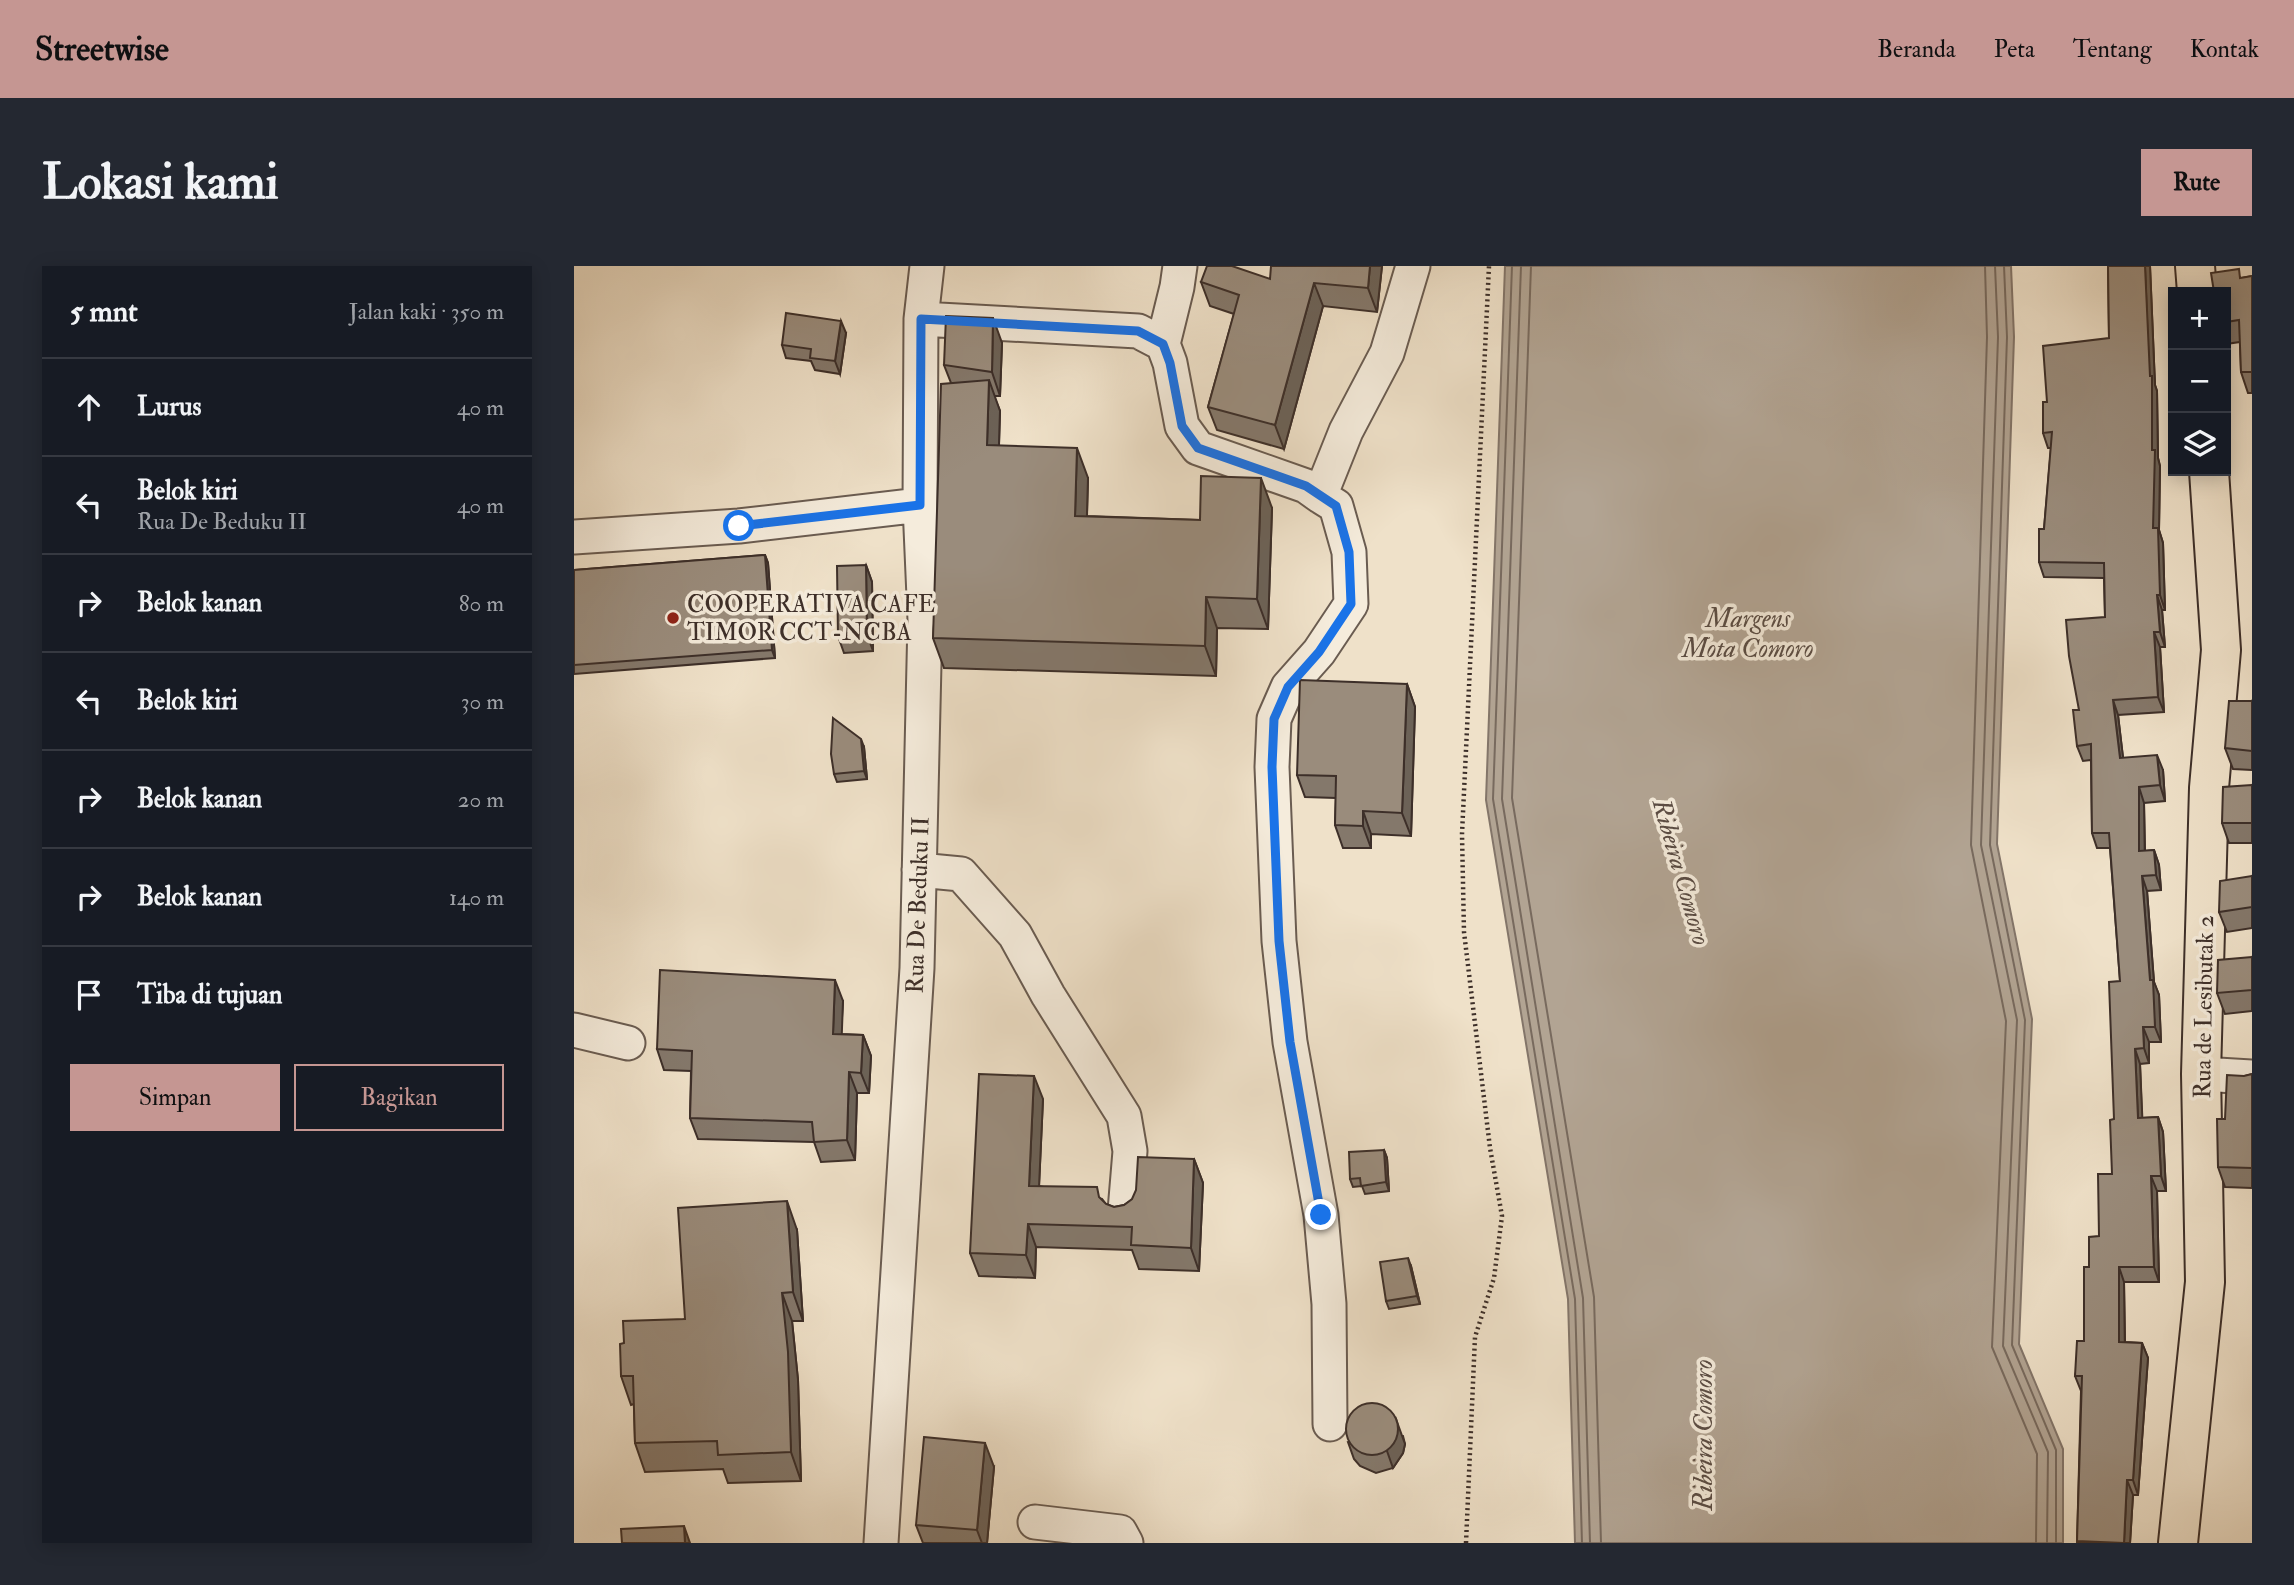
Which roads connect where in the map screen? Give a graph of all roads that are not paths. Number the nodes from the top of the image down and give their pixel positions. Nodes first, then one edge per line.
1 (927, 266) edge
2 (1180, 266) edge
3 (1413, 266) edge
4 (2195, 266) edge
5 (2197, 287) edge
6 (921, 319) junction
7 (1163, 344) junction
8 (2209, 476) edge
9 (1320, 496) junction
10 (920, 505) junction
11 (574, 537) edge
12 (919, 870) junction
13 (574, 1030) edge
14 (628, 1043) dead end
15 (2201, 1074) junction
16 (2252, 1077) edge
17 (1125, 1210) edge
18 (1330, 1424) dead end
19 (1035, 1522) dead end
20 (881, 1543) edge
21 (1126, 1543) edge
22 (2178, 1543) edge

1 - 6 street, Rua De Beduku II
2 - 7 street
3 - 9 street
4 - 5 main road
6 - 7 street
6 - 10 street, Rua De Beduku II
7 - 9 street
8 - 15 main road, Rua de Lesibutak 2
9 - 18 street
10 - 11 street
10 - 12 street, Rua De Beduku II
12 - 17 street
12 - 20 street, Rua De Beduku II
13 - 14 street
15 - 16 street
15 - 22 main road, Rua de Lesibutak 2
19 - 21 street

